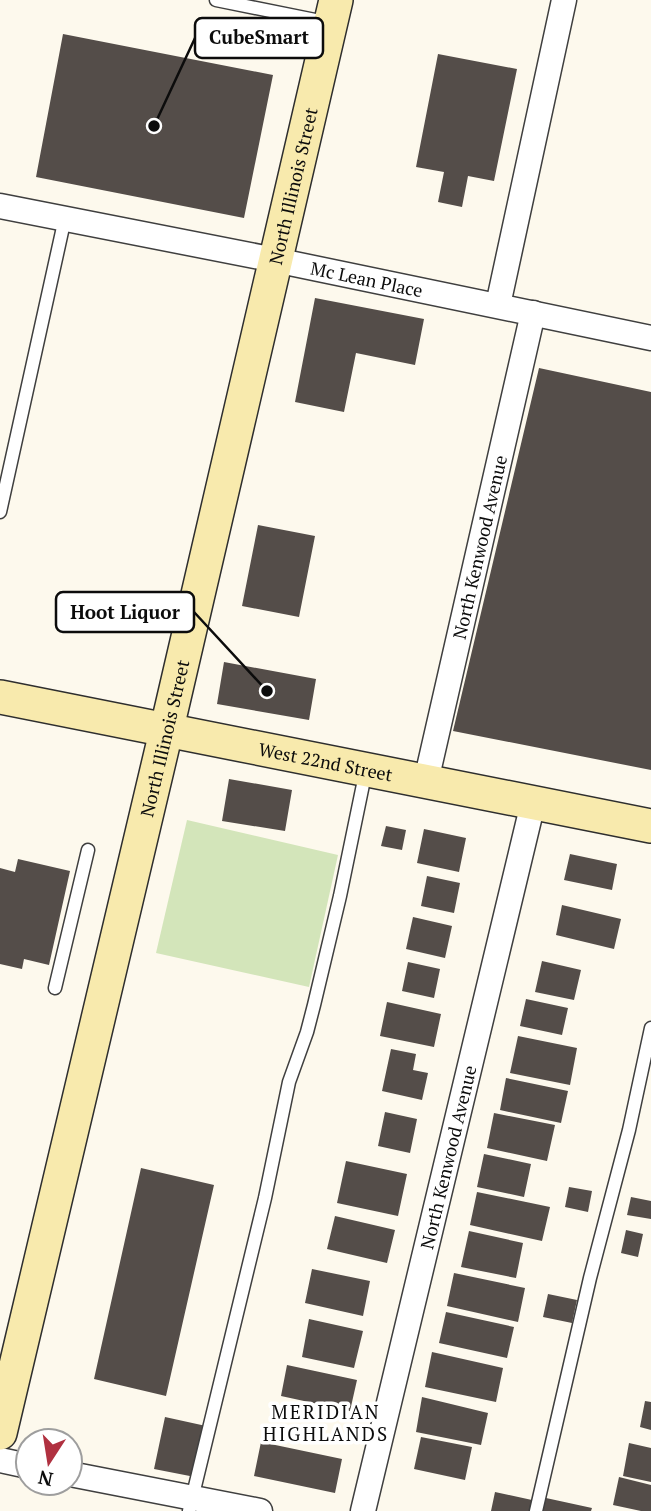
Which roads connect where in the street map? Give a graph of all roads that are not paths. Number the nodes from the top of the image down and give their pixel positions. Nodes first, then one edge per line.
1 (216, 0) edge
2 (564, 0) edge
3 (333, 12) edge
4 (0, 206) edge
5 (65, 218) junction
6 (275, 260) junction
7 (498, 305) junction
8 (533, 313) junction
9 (651, 338) edge
10 (0, 512) edge
11 (0, 697) edge
12 (167, 729) junction
13 (366, 769) junction
14 (426, 781) junction
15 (533, 803) junction
16 (651, 826) edge
17 (88, 850) dead end
18 (55, 988) dead end
19 (651, 1028) edge
20 (0, 1433) edge
21 (84, 1477) edge
22 (191, 1504) edge
23 (260, 1511) edge
24 (363, 1511) edge
25 (536, 1511) edge

1 - 3 lane
2 - 7 street
3 - 6 main road, North Illinois Street
4 - 5 street, Mc Lean Place
5 - 6 street, Mc Lean Place
5 - 10 lane
6 - 7 street, Mc Lean Place
6 - 12 main road, North Illinois Street
7 - 8 street, Mc Lean Place
8 - 9 street, Mc Lean Place
8 - 14 street, North Kenwood Avenue
11 - 12 main road, West 22nd Street
12 - 13 main road, West 22nd Street
12 - 20 main road, North Illinois Street
13 - 14 main road, West 22nd Street
13 - 22 lane
14 - 15 main road, West 22nd Street
15 - 16 main road, West 22nd Street
15 - 24 street, North Kenwood Avenue
17 - 18 lane
19 - 25 lane
21 - 22 street
22 - 23 street

